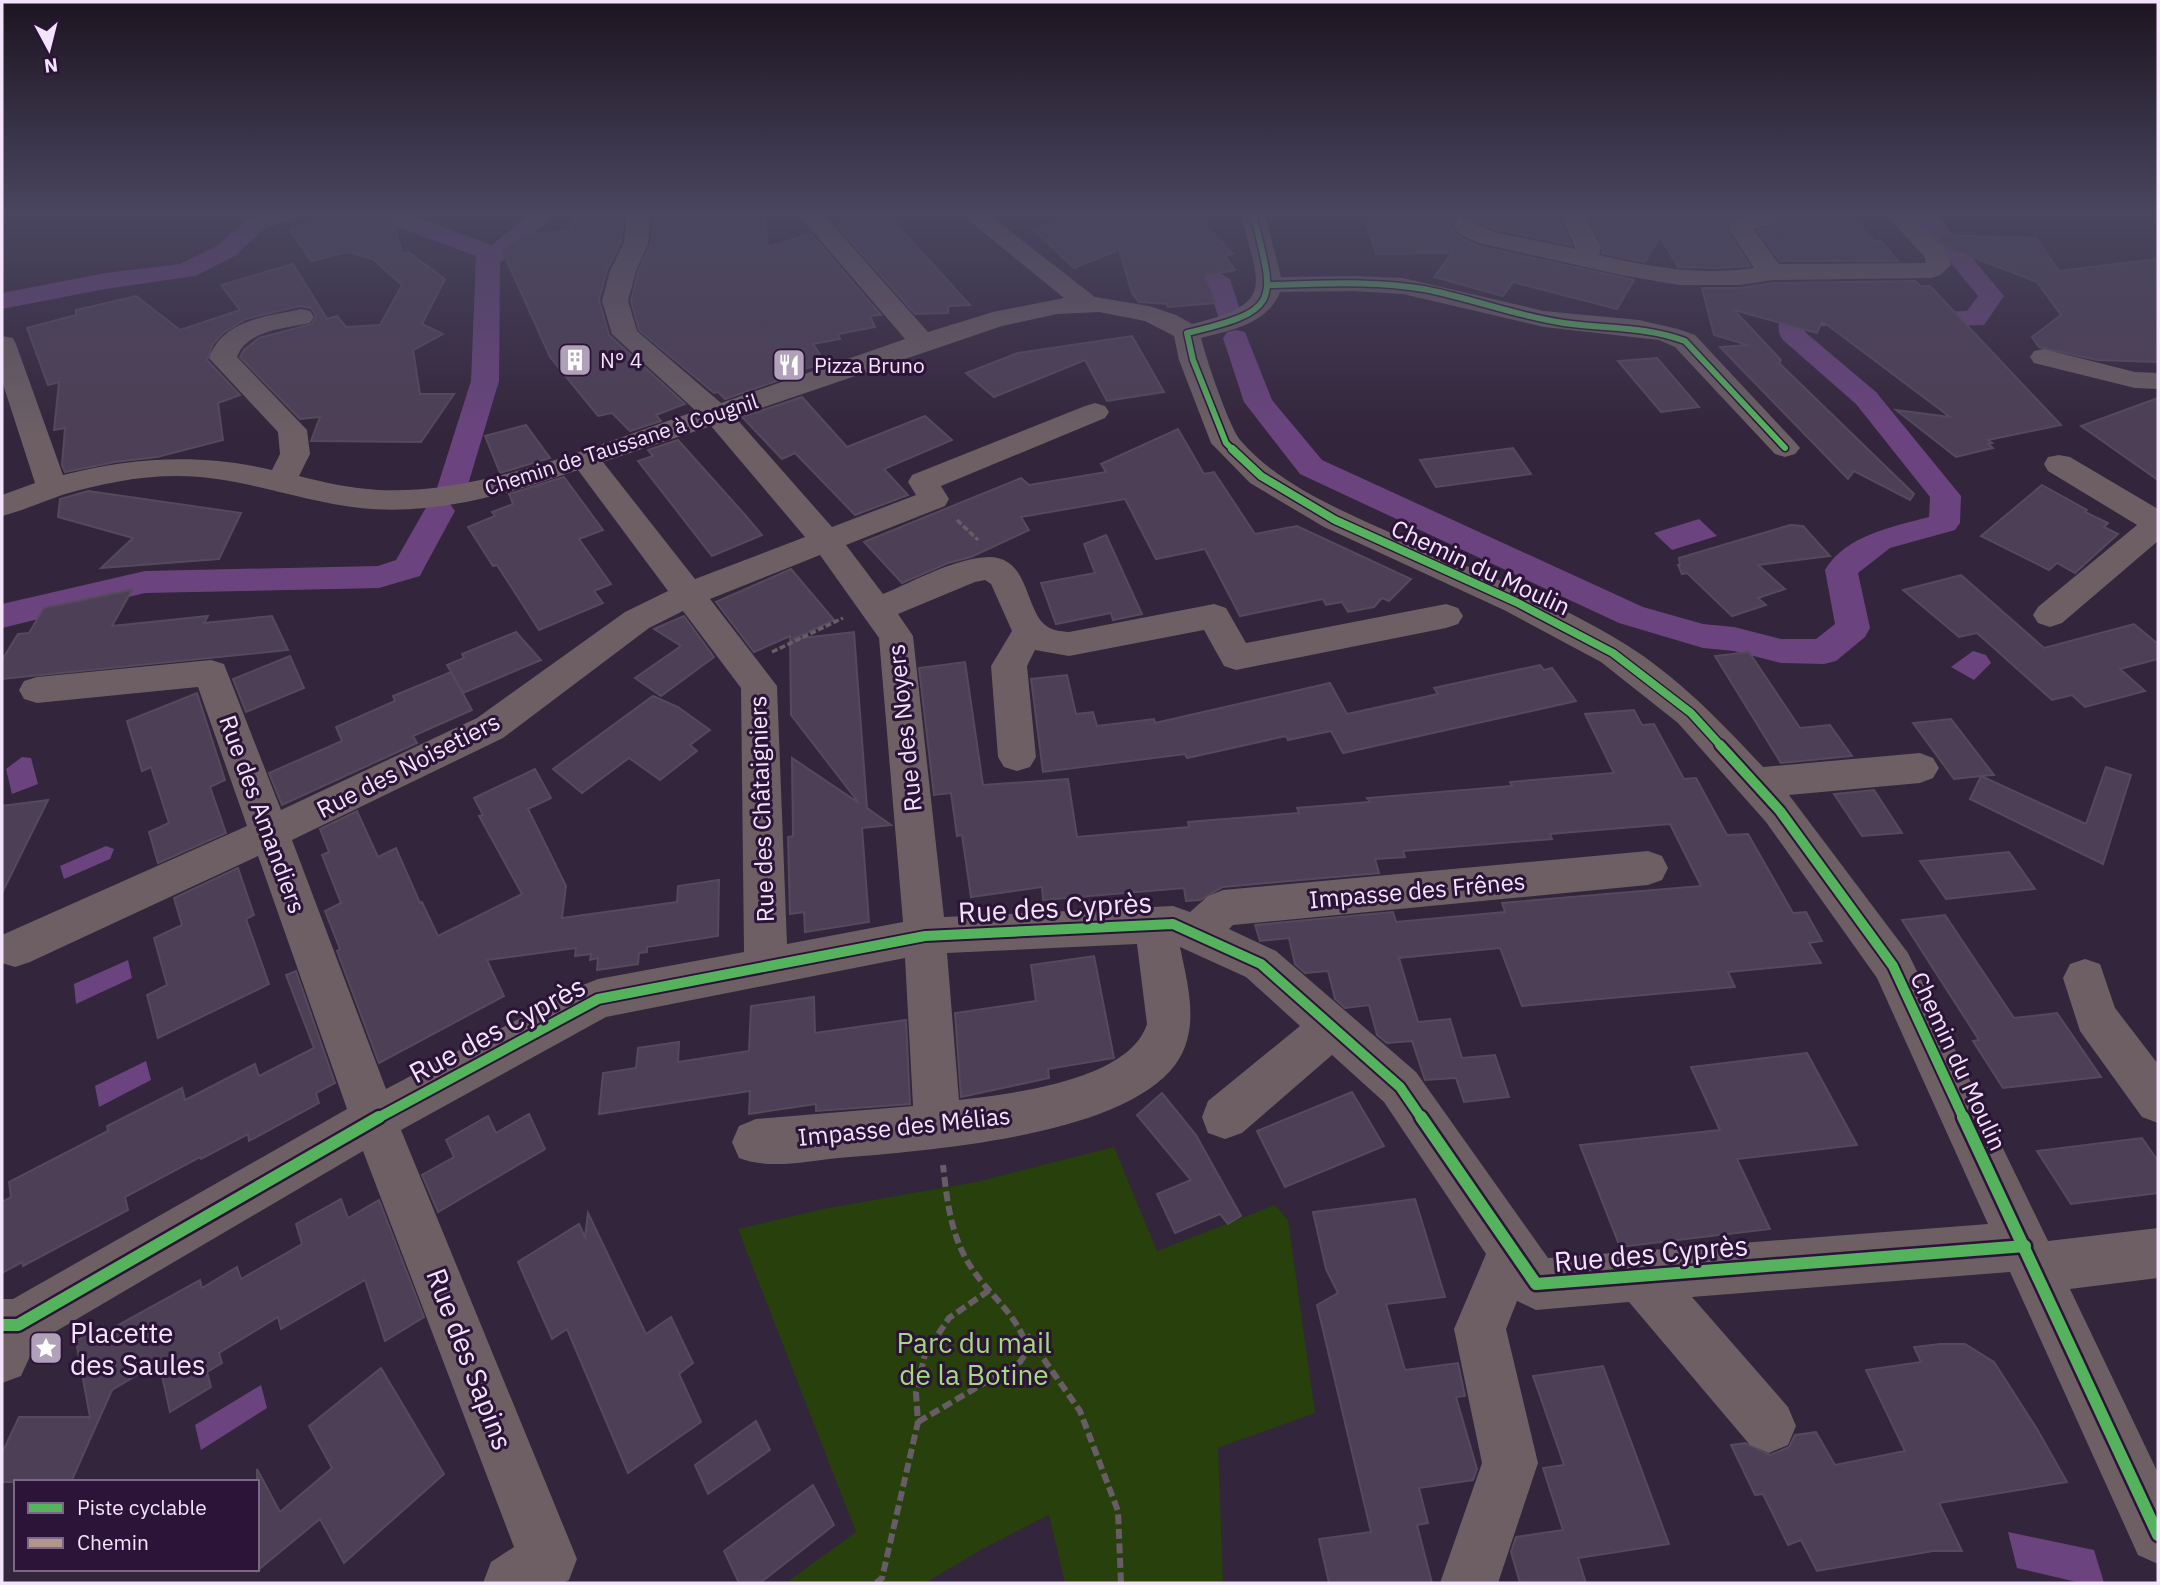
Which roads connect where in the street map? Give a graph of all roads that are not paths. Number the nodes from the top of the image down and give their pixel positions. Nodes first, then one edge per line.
1 (618, 288) edge
2 (875, 288) edge
3 (1068, 288) edge
4 (1268, 288) edge
5 (1413, 288) edge
6 (1088, 304) junction
7 (301, 317) dead end
8 (1187, 334) junction
9 (923, 343) junction
10 (3, 344) edge
11 (2044, 357) dead end
12 (2158, 381) edge
13 (1095, 412) dead end
14 (717, 415) junction
15 (1785, 448) dead end
16 (584, 458) junction
17 (2059, 464) dead end
18 (282, 480) junction
19 (20, 493) edge
20 (2158, 524) edge
21 (826, 541) junction
22 (687, 595) junction
23 (877, 609) junction
24 (2050, 615) dead end
25 (1446, 616) dead end
26 (1029, 631) junction
27 (37, 690) dead end
28 (1017, 757) dead end
29 (1920, 768) dead end
30 (1755, 783) junction
31 (270, 833) junction
32 (1648, 868) dead end
33 (1175, 929) junction
34 (925, 936) junction
35 (15, 949) dead end
36 (766, 967) junction
37 (2085, 978) dead end
38 (1332, 1027) junction
39 (2158, 1101) edge
40 (1225, 1117) dead end
41 (374, 1120) junction
42 (937, 1124) junction
43 (755, 1142) dead end
44 (1513, 1251) junction
45 (2158, 1253) edge
46 (2030, 1257) junction
47 (1640, 1276) junction
48 (7, 1335) edge
49 (1769, 1426) dead end
50 (2158, 1535) edge
51 (512, 1583) edge
52 (1469, 1583) edge

1 - 14 street, Rue des Noyers
2 - 9 street
3 - 6 street
4 - 8 street
5 - 15 street
6 - 8 street, Chemin de Taussane à Cougnil
6 - 9 street, Chemin de Taussane à Cougnil
7 - 18 street
8 - 30 street, Chemin du Moulin
9 - 14 street, Chemin de Taussane à Cougnil
10 - 19 street
11 - 12 street
13 - 21 street, Rue des Noisetiers
14 - 16 street, Chemin de Taussane à Cougnil
14 - 21 street, Rue des Noyers
16 - 18 street, Chemin de Taussane à Cougnil
16 - 22 street, Rue des Châtaigniers
17 - 20 street
18 - 19 street, Chemin de Taussane à Cougnil
20 - 24 street
21 - 22 street, Rue des Noisetiers
21 - 23 street, Rue des Noyers
22 - 31 street, Rue des Noisetiers
22 - 36 street, Rue des Châtaigniers
23 - 26 street
23 - 34 street, Rue des Noyers
25 - 26 street
26 - 28 street
27 - 31 street, Rue des Amandiers
29 - 30 street
30 - 46 street, Chemin du Moulin
31 - 35 street, Rue des Noisetiers
31 - 41 street, Rue des Amandiers
32 - 33 street, Impasse des Frênes
33 - 34 street, Rue des Cyprès
33 - 38 street, Rue des Cyprès
33 - 42 street, Impasse des Mélias
34 - 36 street, Rue des Cyprès
34 - 42 street, Rue des Noyers
36 - 41 street, Rue des Cyprès
37 - 39 street
38 - 40 street
38 - 44 street, Rue des Cyprès
41 - 48 street, Rue des Cyprès
41 - 51 street, Rue des Sapins
42 - 43 street, Impasse des Mélias
44 - 47 street, Rue des Cyprès
44 - 52 street
45 - 46 street, Rue des Cyprès
46 - 47 street, Rue des Cyprès
46 - 50 street, Chemin du Moulin
47 - 49 street

